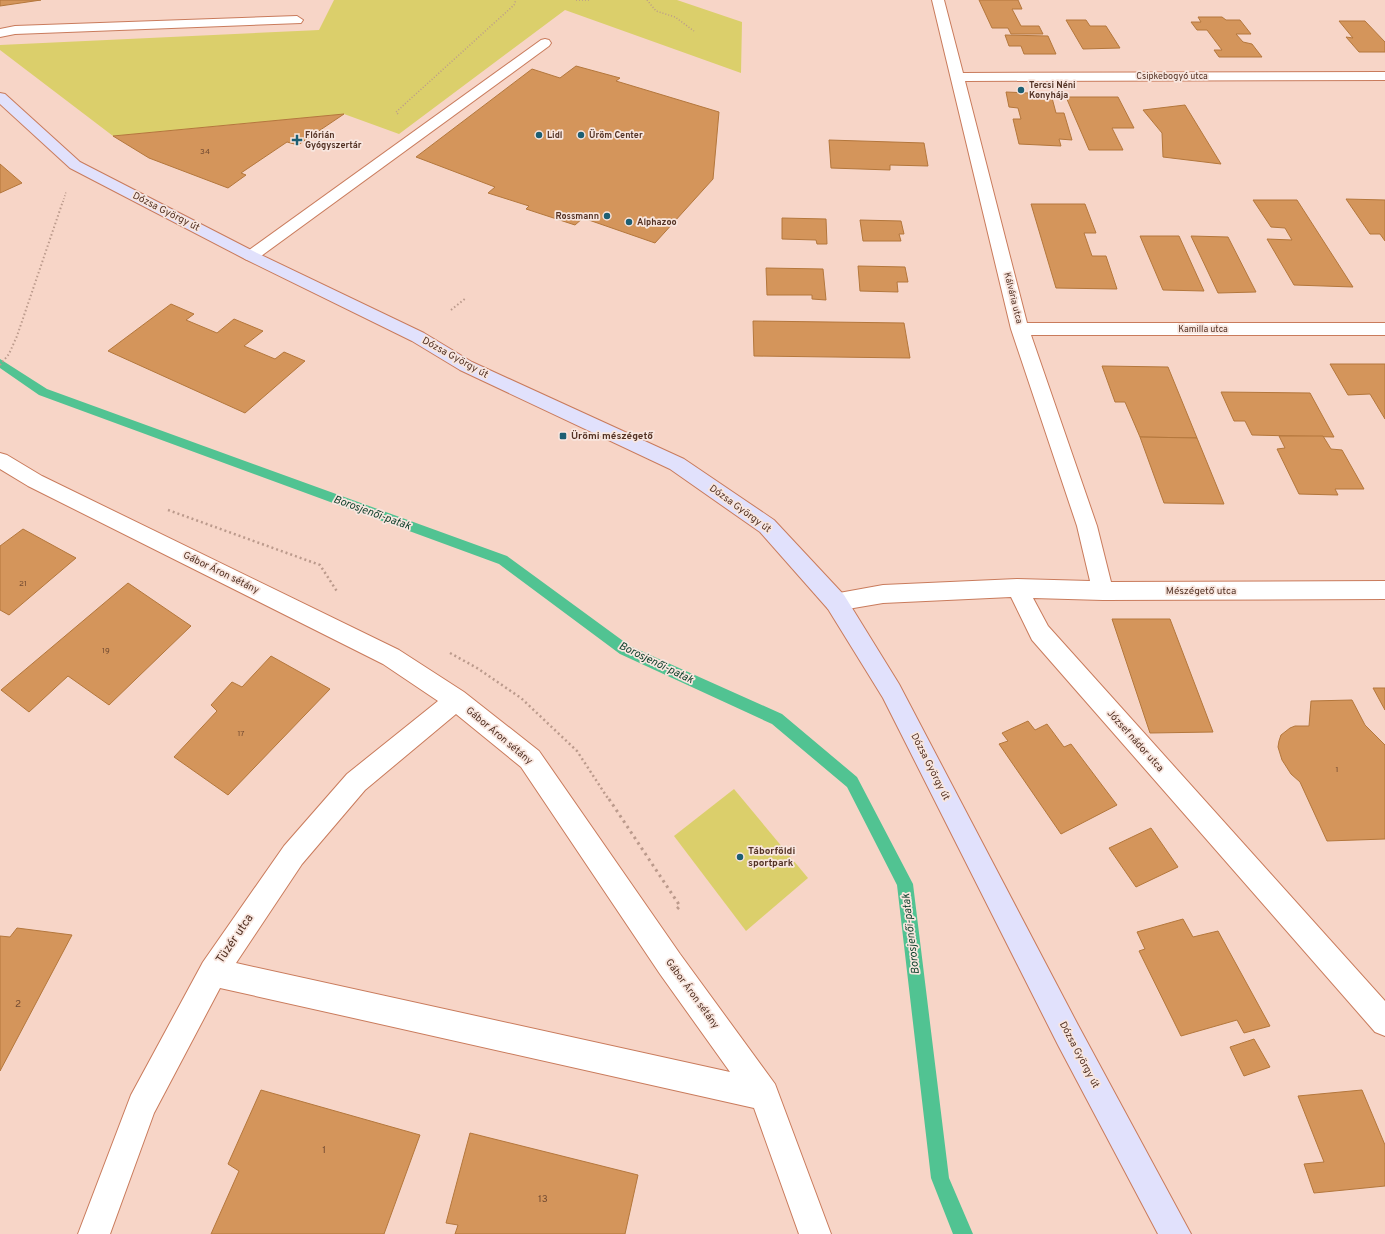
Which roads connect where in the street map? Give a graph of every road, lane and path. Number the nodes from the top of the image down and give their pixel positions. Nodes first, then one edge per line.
1 (516, 0) edge
2 (576, 0) edge
3 (589, 0) edge
4 (647, 0) edge
5 (938, 0) edge
6 (297, 20) dead end
7 (694, 31) dead end
8 (0, 32) edge
9 (545, 43) dead end
10 (1385, 76) edge
11 (958, 77) junction
12 (0, 97) edge
13 (417, 135) junction
14 (75, 165) junction
15 (251, 256) junction
16 (466, 298) dead end
17 (451, 310) dead end
18 (1020, 329) junction
19 (1385, 329) edge
20 (0, 366) edge
21 (0, 460) edge
22 (1017, 588) junction
23 (1385, 590) edge
24 (1103, 591) junction
25 (836, 602) junction
26 (456, 700) junction
27 (213, 972) junction
28 (1385, 1022) edge
29 (764, 1095) junction
30 (94, 1234) edge
31 (815, 1234) edge
32 (1175, 1234) edge

1 - 13 path
2 - 3 path
4 - 7 path
5 - 11 street, Kálvária utca
6 - 8 street
9 - 13 street
10 - 11 street, Csipkebogyó utca
11 - 18 street, Kálvária utca
12 - 14 main road, Dózsa György út
13 - 15 street
14 - 15 main road, Dózsa György út
14 - 20 path
15 - 25 main road, Dózsa György út
16 - 17 path
18 - 19 street, Kamilla utca
18 - 24 street, Kálvária utca
21 - 26 street, Gábor Áron sétány
22 - 24 street, Mészégető utca
22 - 25 street
22 - 28 street, József nádor utca
23 - 24 street, Mészégető utca
25 - 32 main road, Dózsa György út
26 - 27 street, Tüzér utca
26 - 29 street, Gábor Áron sétány
27 - 29 street
27 - 30 street, Tüzér utca
29 - 31 street, Gábor Áron sétány

